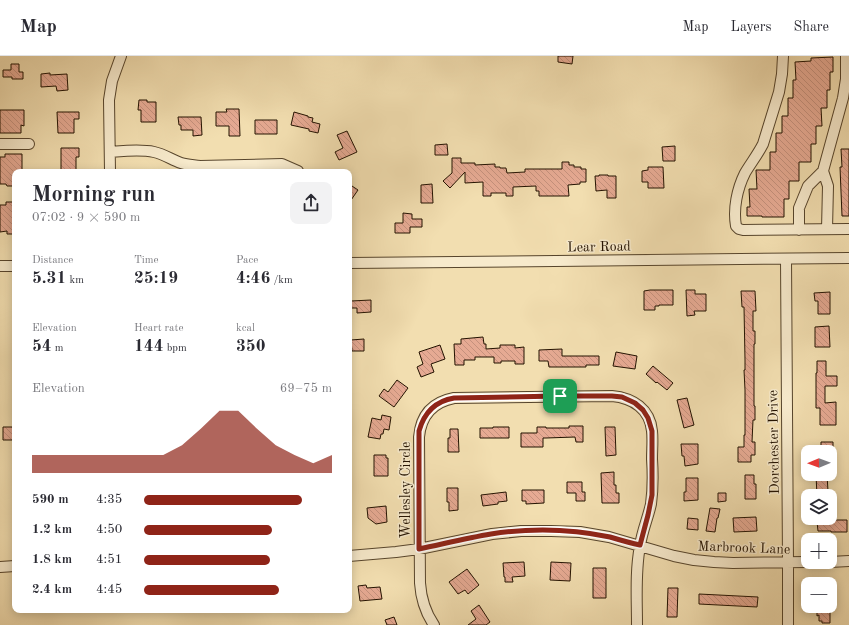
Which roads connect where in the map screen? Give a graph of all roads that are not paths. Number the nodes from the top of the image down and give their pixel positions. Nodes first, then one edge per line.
1 (121, 56) edge
2 (783, 56) edge
3 (846, 56) edge
4 (0, 144) edge
5 (29, 144) dead end
6 (110, 152) junction
7 (110, 169) edge
8 (293, 169) edge
9 (823, 171) junction
10 (827, 229) junction
11 (849, 229) edge
12 (799, 230) junction
13 (849, 258) edge
14 (786, 259) junction
15 (352, 263) edge
16 (0, 266) edge
17 (12, 266) edge
18 (640, 545) junction
19 (419, 549) junction
20 (352, 556) edge
21 (849, 561) edge
22 (788, 562) junction
23 (801, 562) edge
24 (837, 562) edge
25 (12, 566) edge
26 (0, 567) edge
27 (434, 625) edge
28 (637, 625) edge
29 (788, 625) edge

1 - 6 street
2 - 12 street
3 - 9 street
4 - 5 street
6 - 7 street
6 - 8 street
9 - 10 street
9 - 12 street
10 - 11 street
10 - 12 street
13 - 14 street, Lear Road
14 - 15 street, Lear Road
14 - 22 street, Dorchester Drive
16 - 17 street
18 - 19 street, Marbrook Lane
18 - 19 street, Wellesley Circle
18 - 22 street, Marbrook Lane
18 - 28 street, Wellesley Circle
19 - 20 street, Marbrook Lane
19 - 27 street, Wellesley Circle
21 - 24 street
22 - 23 street, Marbrook Lane
22 - 29 street, Dorchester Drive
25 - 26 street

